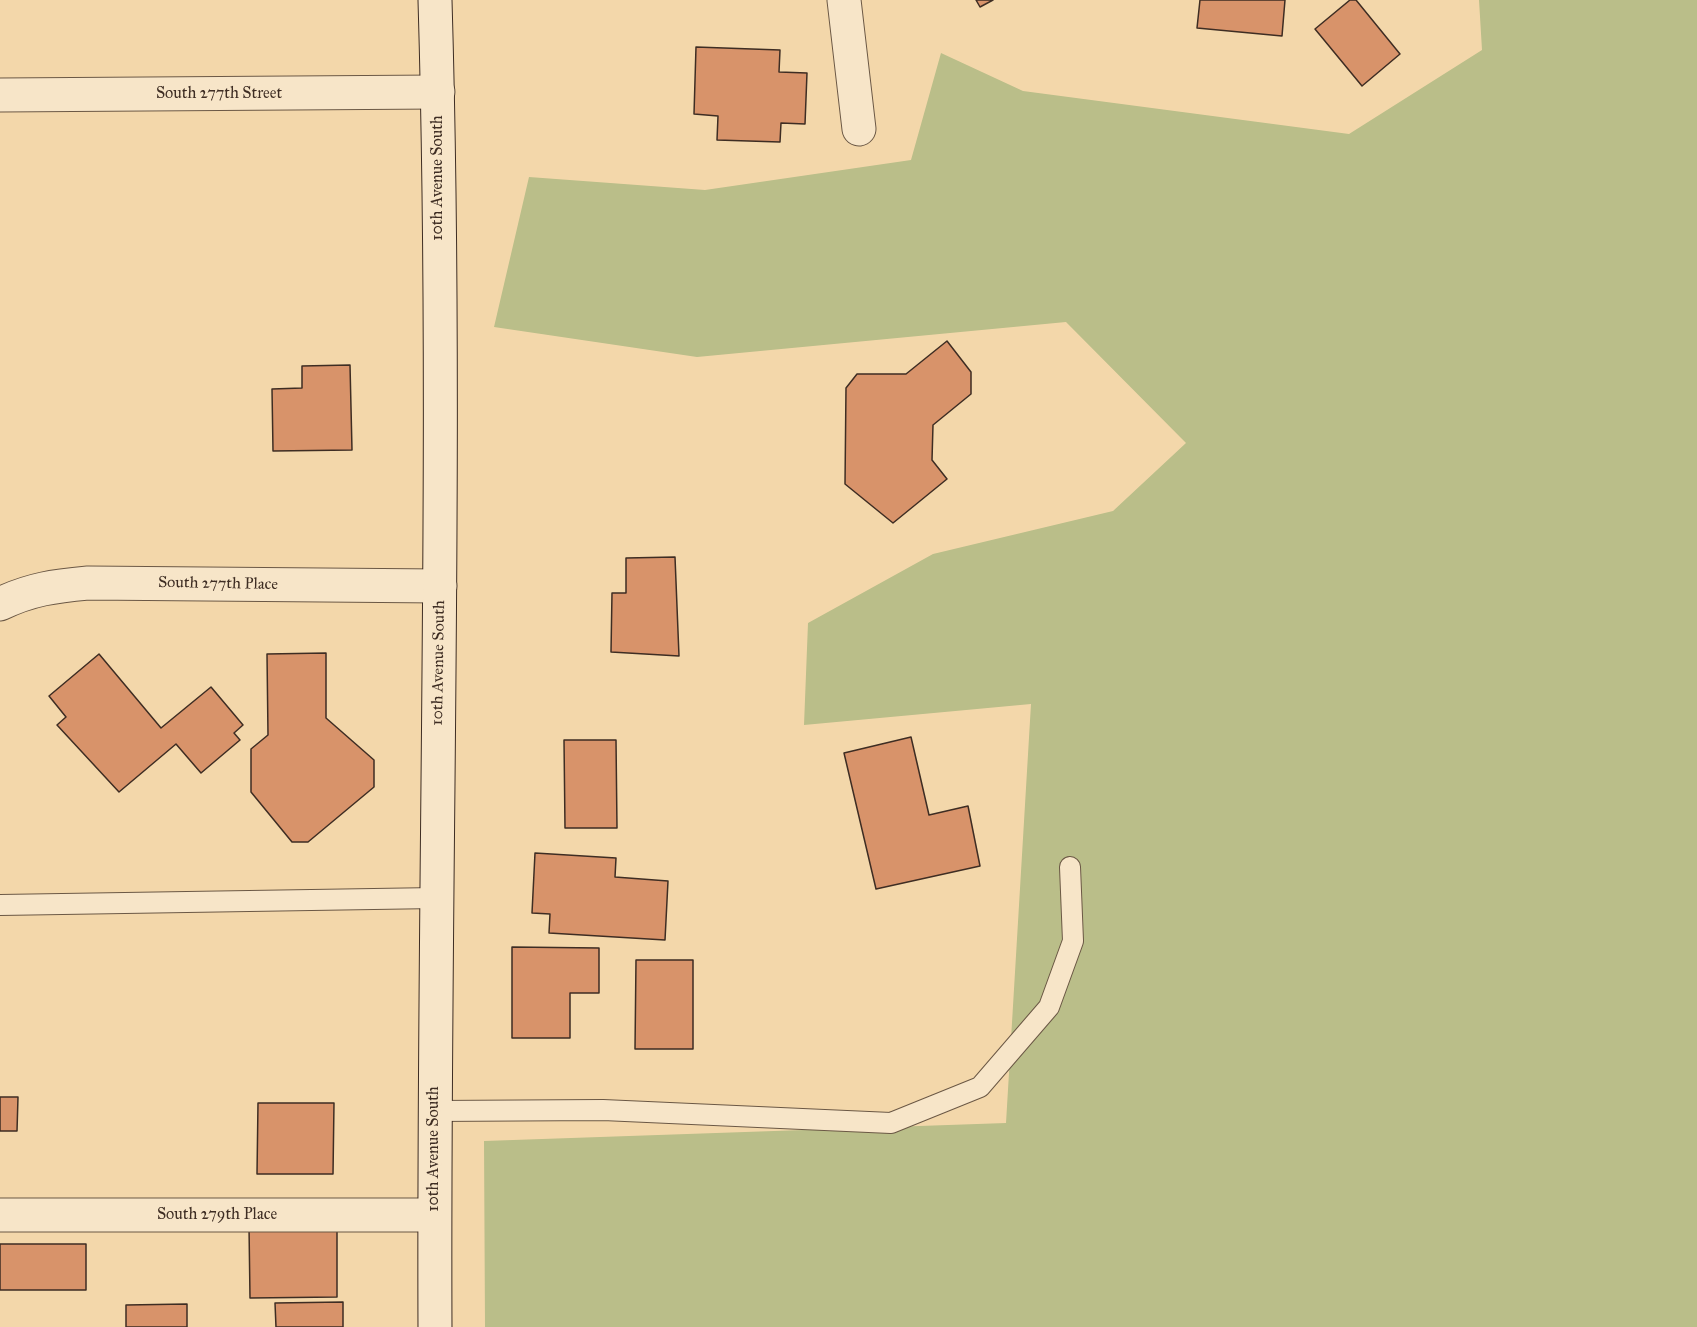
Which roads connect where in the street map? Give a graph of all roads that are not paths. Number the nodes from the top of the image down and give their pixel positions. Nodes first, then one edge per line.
1 (435, 0) edge
2 (844, 0) edge
3 (438, 92) junction
4 (0, 95) edge
5 (859, 129) dead end
6 (440, 586) junction
7 (0, 604) edge
8 (1070, 867) dead end
9 (436, 898) junction
10 (0, 905) edge
11 (434, 1111) junction
12 (0, 1215) edge
13 (434, 1215) junction
14 (435, 1327) edge

1 - 3 street, 10th Avenue South
2 - 5 street
3 - 4 street, South 277th Street
3 - 6 street, 10th Avenue South
6 - 7 street, South 277th Place
6 - 9 street, 10th Avenue South
8 - 11 lane
9 - 10 lane
9 - 11 street, 10th Avenue South
11 - 13 street, 10th Avenue South
12 - 13 street, South 279th Place
13 - 14 street, 10th Avenue South

